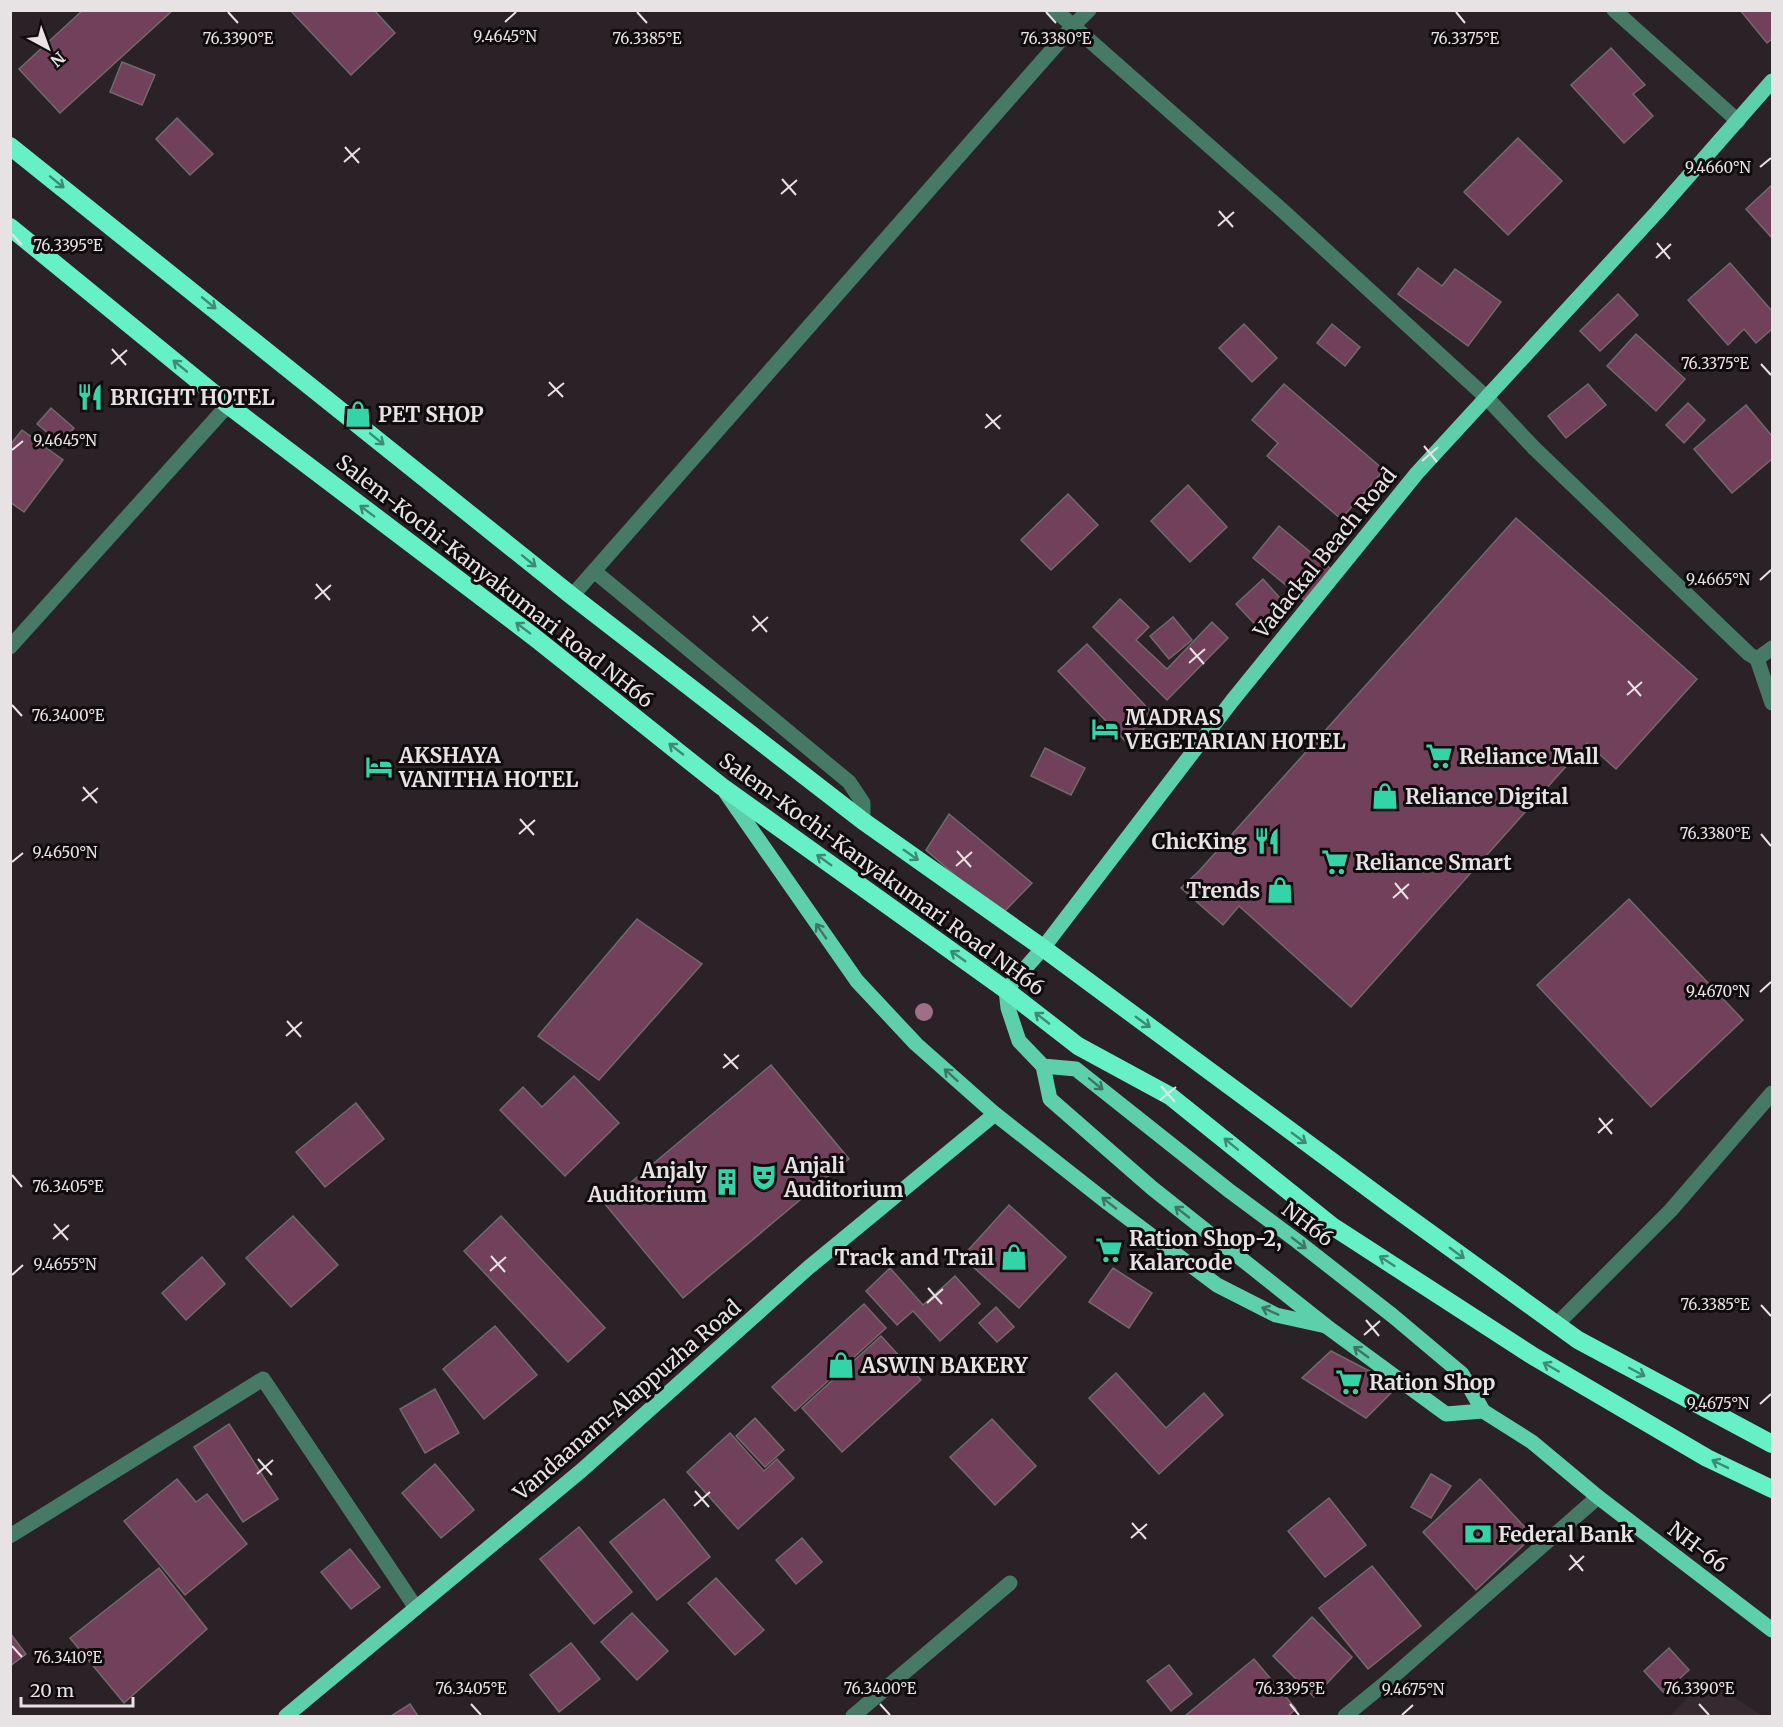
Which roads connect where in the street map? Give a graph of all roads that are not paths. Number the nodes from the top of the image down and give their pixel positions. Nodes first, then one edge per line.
1 (1055, 10) edge
2 (1089, 10) edge
3 (1614, 10) edge
4 (1074, 25) junction
5 (1773, 81) edge
6 (1738, 121) junction
7 (10, 146) edge
8 (10, 227) edge
9 (1487, 398) junction
10 (228, 405) junction
11 (594, 571) junction
12 (572, 596) junction
13 (10, 647) edge
14 (1773, 648) edge
15 (1757, 659) junction
16 (1773, 703) edge
17 (721, 786) junction
18 (863, 821) junction
19 (1043, 948) junction
20 (1006, 990) junction
21 (1043, 1066) junction
22 (1773, 1093) edge
23 (995, 1114) junction
24 (1556, 1325) junction
25 (1326, 1326) junction
26 (1483, 1411) junction
27 (1773, 1444) edge
28 (1773, 1489) edge
29 (1598, 1497) junction
30 (10, 1536) edge
31 (1010, 1583) dead end
32 (416, 1608) junction
33 (1773, 1630) edge
34 (286, 1716) edge
35 (853, 1716) edge
36 (1346, 1716) edge

1 - 4 street
2 - 4 street
3 - 6 street
4 - 9 street
4 - 11 street
5 - 6 main road, Vadackal Beach Road
6 - 9 main road, Vadackal Beach Road
7 -> 12 highway
10 -> 8 highway, Salem-Kochi-Kanyakumari Road NH66 / NH66
9 - 15 street
9 - 19 main road, Vadackal Beach Road
10 - 13 street
17 -> 10 highway, Salem-Kochi-Kanyakumari Road NH66 / NH66
11 - 12 street
11 - 18 street
12 - 18 highway
14 - 15 street
15 - 16 street
20 -> 17 highway, Salem-Kochi-Kanyakumari Road NH66 / NH66
23 -> 17 main road
18 -> 19 highway
19 - 20 main road, Vadackal Beach Road
19 -> 24 highway
20 - 21 main road
28 -> 20 highway, Salem-Kochi-Kanyakumari Road NH66 / NH66
25 -> 21 main road
21 -> 26 main road, NH66
22 - 24 street
25 -> 23 main road
23 - 32 main road, Vandaanam-Alappuzha Road
24 -> 27 highway
26 -> 25 main road
26 - 29 main road, NH66
29 - 33 main road, NH-66
29 - 36 street
30 - 32 street
31 - 35 street
32 - 34 main road, Vandaanam-Alappuzha Road

